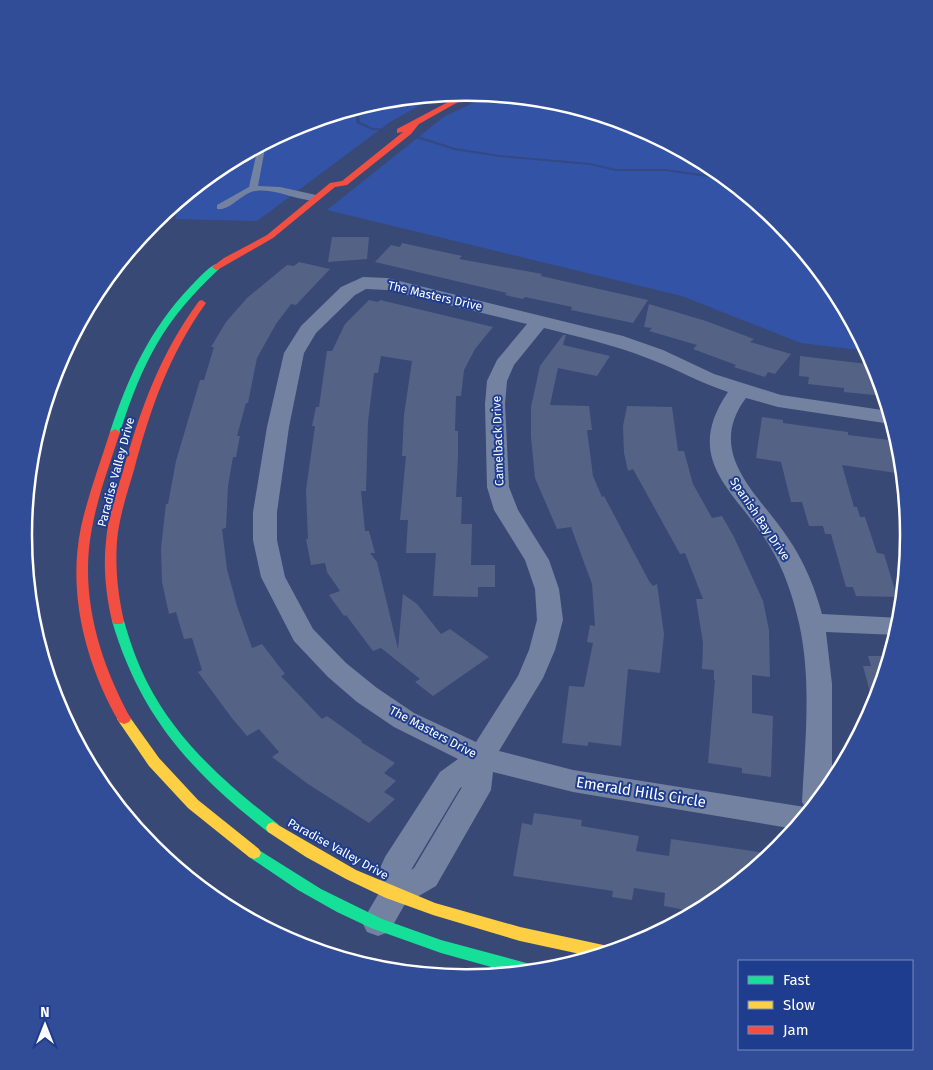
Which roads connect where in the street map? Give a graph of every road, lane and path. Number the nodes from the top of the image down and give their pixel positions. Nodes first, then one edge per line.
1 (452, 101) edge
2 (261, 153) edge
3 (254, 188) junction
4 (316, 198) junction
5 (220, 206) dead end
6 (250, 249) junction
7 (242, 266) dead end
8 (210, 295) dead end
9 (540, 321) junction
10 (741, 390) junction
11 (884, 417) edge
12 (812, 623) junction
13 (891, 626) edge
14 (481, 757) junction
15 (818, 789) edge
16 (796, 818) edge
17 (394, 895) junction
18 (378, 922) junction
19 (592, 950) edge
20 (510, 966) edge

1 - 4 street, Paradise Valley Drive
2 - 3 lane
3 - 4 lane
3 - 5 lane
4 - 6 street, Paradise Valley Drive
6 - 7 street, Paradise Valley Drive
6 - 18 street, Paradise Valley Drive
8 - 17 street, Paradise Valley Drive
9 - 10 street, The Masters Drive
9 - 14 street, Camelback Drive
9 - 14 street, The Masters Drive
10 - 11 street, The Masters Drive
10 - 12 street, Spanish Bay Drive
12 - 13 street
12 - 15 street, Spanish Bay Drive
14 - 16 street, Emerald Hills Circle
14 - 17 street, Camelback Drive
17 - 18 street, Camelback Drive
17 - 19 street, Paradise Valley Drive
18 - 20 street, Paradise Valley Drive

